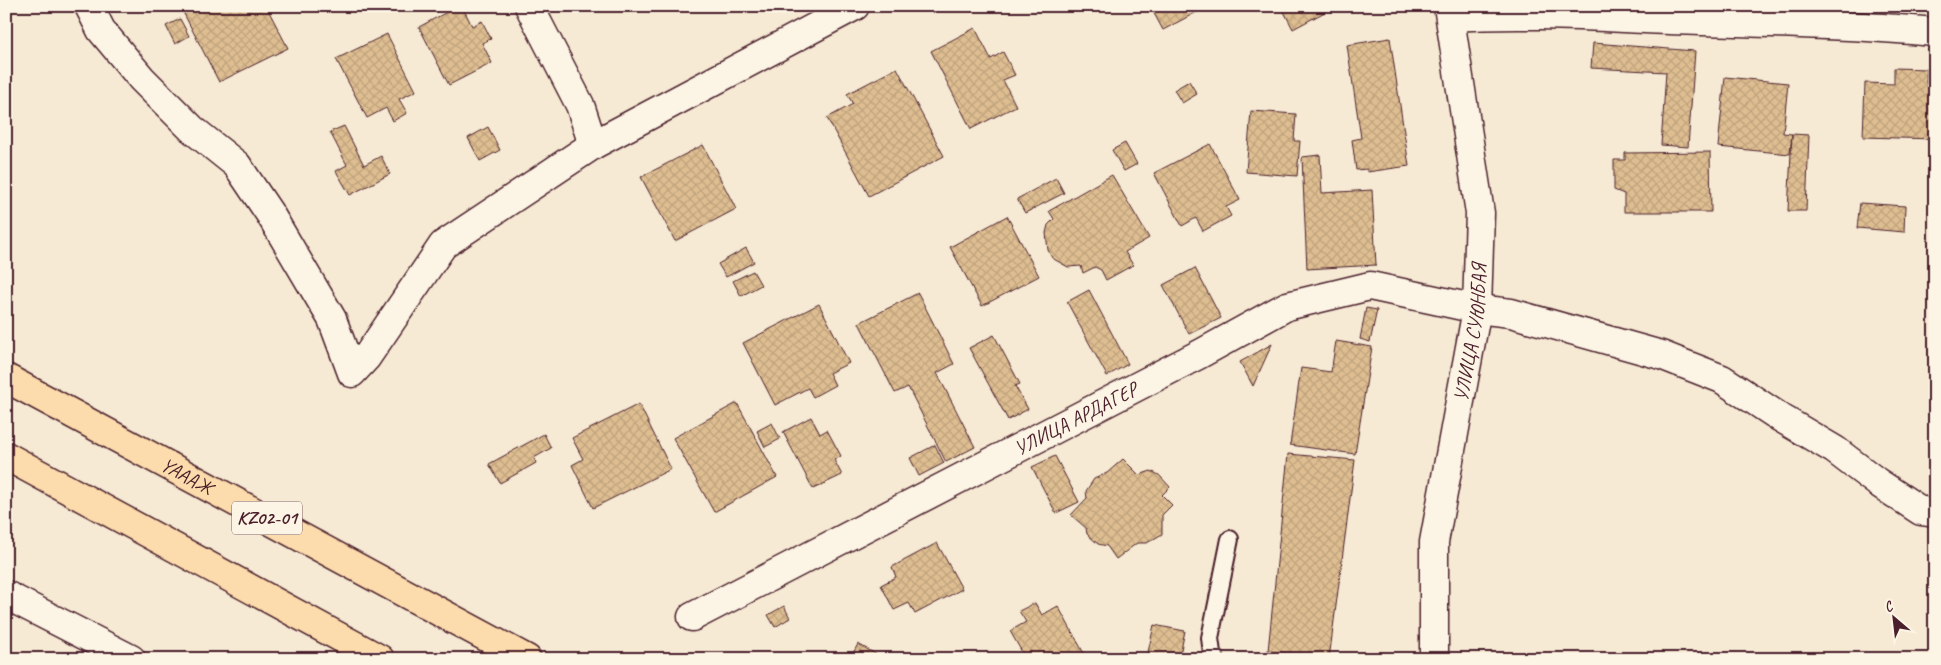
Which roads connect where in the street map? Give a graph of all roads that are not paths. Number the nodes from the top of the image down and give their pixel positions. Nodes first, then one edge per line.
1 (89, 6) edge
2 (529, 6) edge
3 (855, 6) edge
4 (1449, 12) edge
5 (1935, 32) edge
6 (593, 145) junction
7 (1476, 309) junction
8 (6, 378) edge
9 (6, 456) edge
10 (1935, 513) edge
11 (1230, 539) dead end
12 (6, 595) edge
13 (692, 616) dead end
14 (131, 659) edge
15 (380, 659) edge
16 (527, 659) edge
17 (1216, 659) edge
18 (1434, 659) edge

1 - 6 street
2 - 6 street
3 - 6 street
4 - 5 street
4 - 7 street, УЛИЦА СУЮНБАЯ
7 - 10 street, УЛИЦА АРДАГЕР
7 - 13 street, УЛИЦА АРДАГЕР
7 - 18 street, УЛИЦА СУЮНБАЯ
8 - 16 highway, ҮАААЖ / KZ02-01
9 - 15 highway
11 - 17 lane
12 - 14 street

